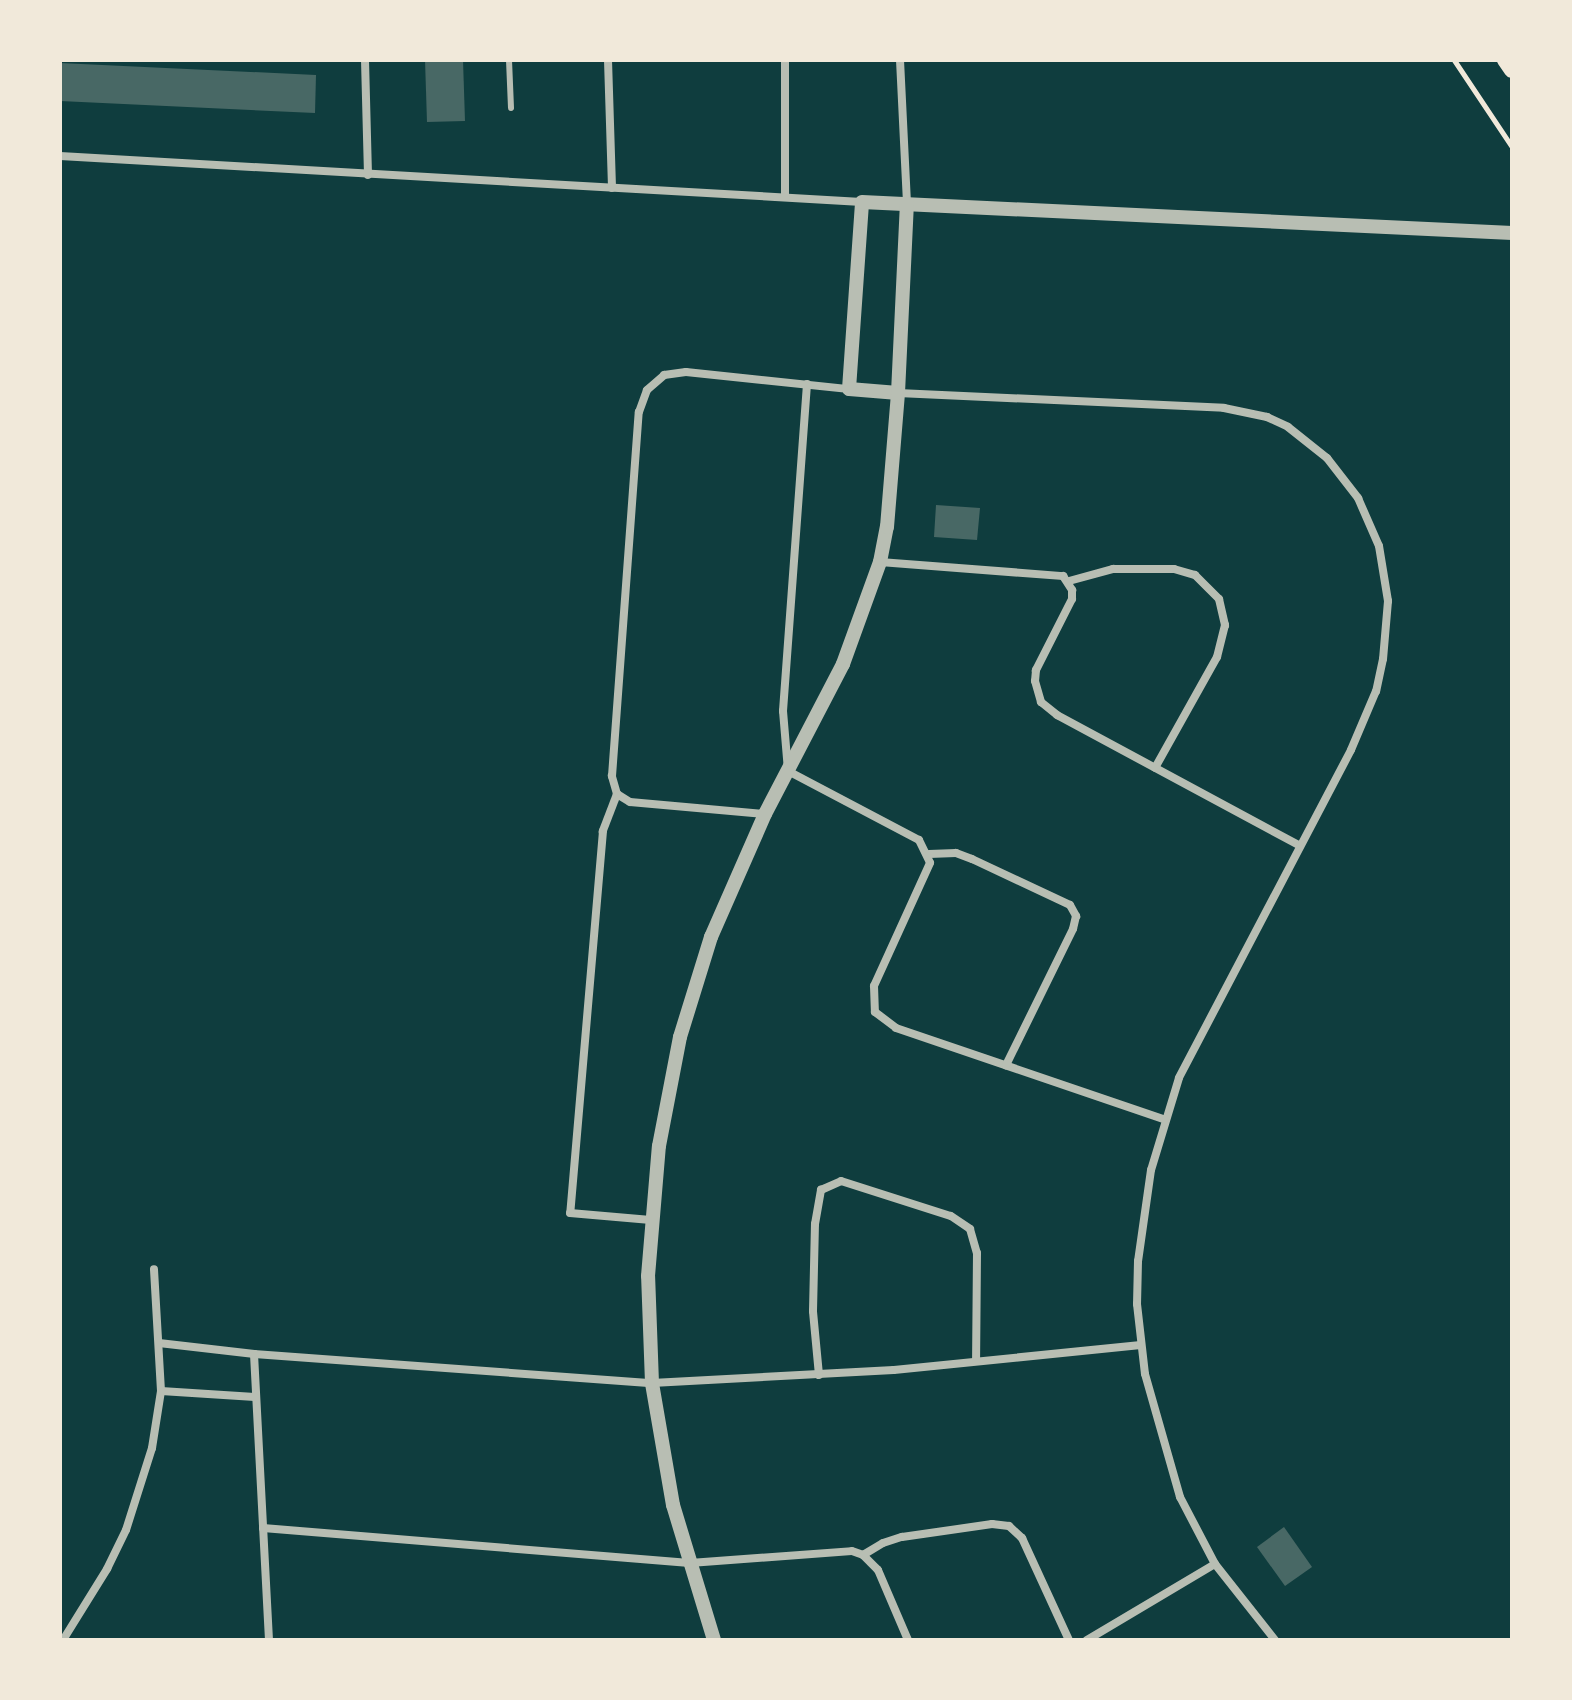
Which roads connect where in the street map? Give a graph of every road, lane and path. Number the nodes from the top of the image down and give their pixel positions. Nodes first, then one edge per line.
1 (365, 60) edge
2 (509, 60) edge
3 (608, 60) edge
4 (785, 60) edge
5 (900, 60) edge
6 (1454, 60) edge
7 (1505, 60) edge
8 (1512, 70) edge
9 (511, 108) dead end
10 (1512, 147) edge
11 (60, 156) edge
12 (368, 175) junction
13 (612, 188) junction
14 (785, 197) junction
15 (862, 202) junction
16 (907, 204) junction
17 (1512, 233) edge
18 (807, 384) junction
19 (849, 389) junction
20 (898, 393) junction
21 (880, 562) junction
22 (1069, 581) junction
23 (1155, 768) junction
24 (788, 771) junction
25 (617, 794) junction
26 (765, 814) junction
27 (1300, 846) junction
28 (929, 854) junction
29 (1006, 1065) junction
30 (1164, 1119) junction
31 (651, 1220) junction
32 (154, 1269) dead end
33 (159, 1343) junction
34 (1141, 1345) junction
35 (254, 1354) junction
36 (976, 1361) junction
37 (819, 1375) junction
38 (652, 1383) junction
39 (161, 1391) junction
40 (255, 1397) junction
41 (263, 1528) junction
42 (863, 1555) junction
43 (690, 1563) junction
44 (1215, 1564) junction
45 (63, 1640) edge
46 (269, 1640) edge
47 (714, 1640) edge
48 (908, 1640) edge
49 (1069, 1640) edge
50 (1087, 1640) edge
51 (1275, 1640) edge

1 - 12 street
2 - 9 lane
3 - 13 street
4 - 14 street
5 - 16 street
6 - 10 path
7 - 8 main road
11 - 12 street
12 - 13 street
13 - 14 street
14 - 15 street
15 - 16 street
15 - 19 street
16 - 17 street
16 - 20 street
18 - 19 street
18 - 24 street
18 - 25 street
19 - 20 street
20 - 21 street
20 - 27 street
21 - 22 street
21 - 24 street
22 - 23 street
22 - 23 street
23 - 27 street
24 - 26 street
24 - 28 street
25 - 26 street
25 - 31 street
26 - 31 street
27 - 30 street
28 - 29 street
28 - 29 street
29 - 30 street
30 - 34 street
31 - 38 street
32 - 33 street
33 - 35 street
33 - 39 street
34 - 36 street
34 - 44 street
35 - 38 street
35 - 40 street
36 - 37 street
36 - 37 street
37 - 38 street
38 - 43 street
39 - 40 street
39 - 45 street
40 - 41 street
41 - 43 street
41 - 46 street
42 - 43 street
42 - 48 street
42 - 49 street
43 - 47 street
44 - 50 street
44 - 51 street

